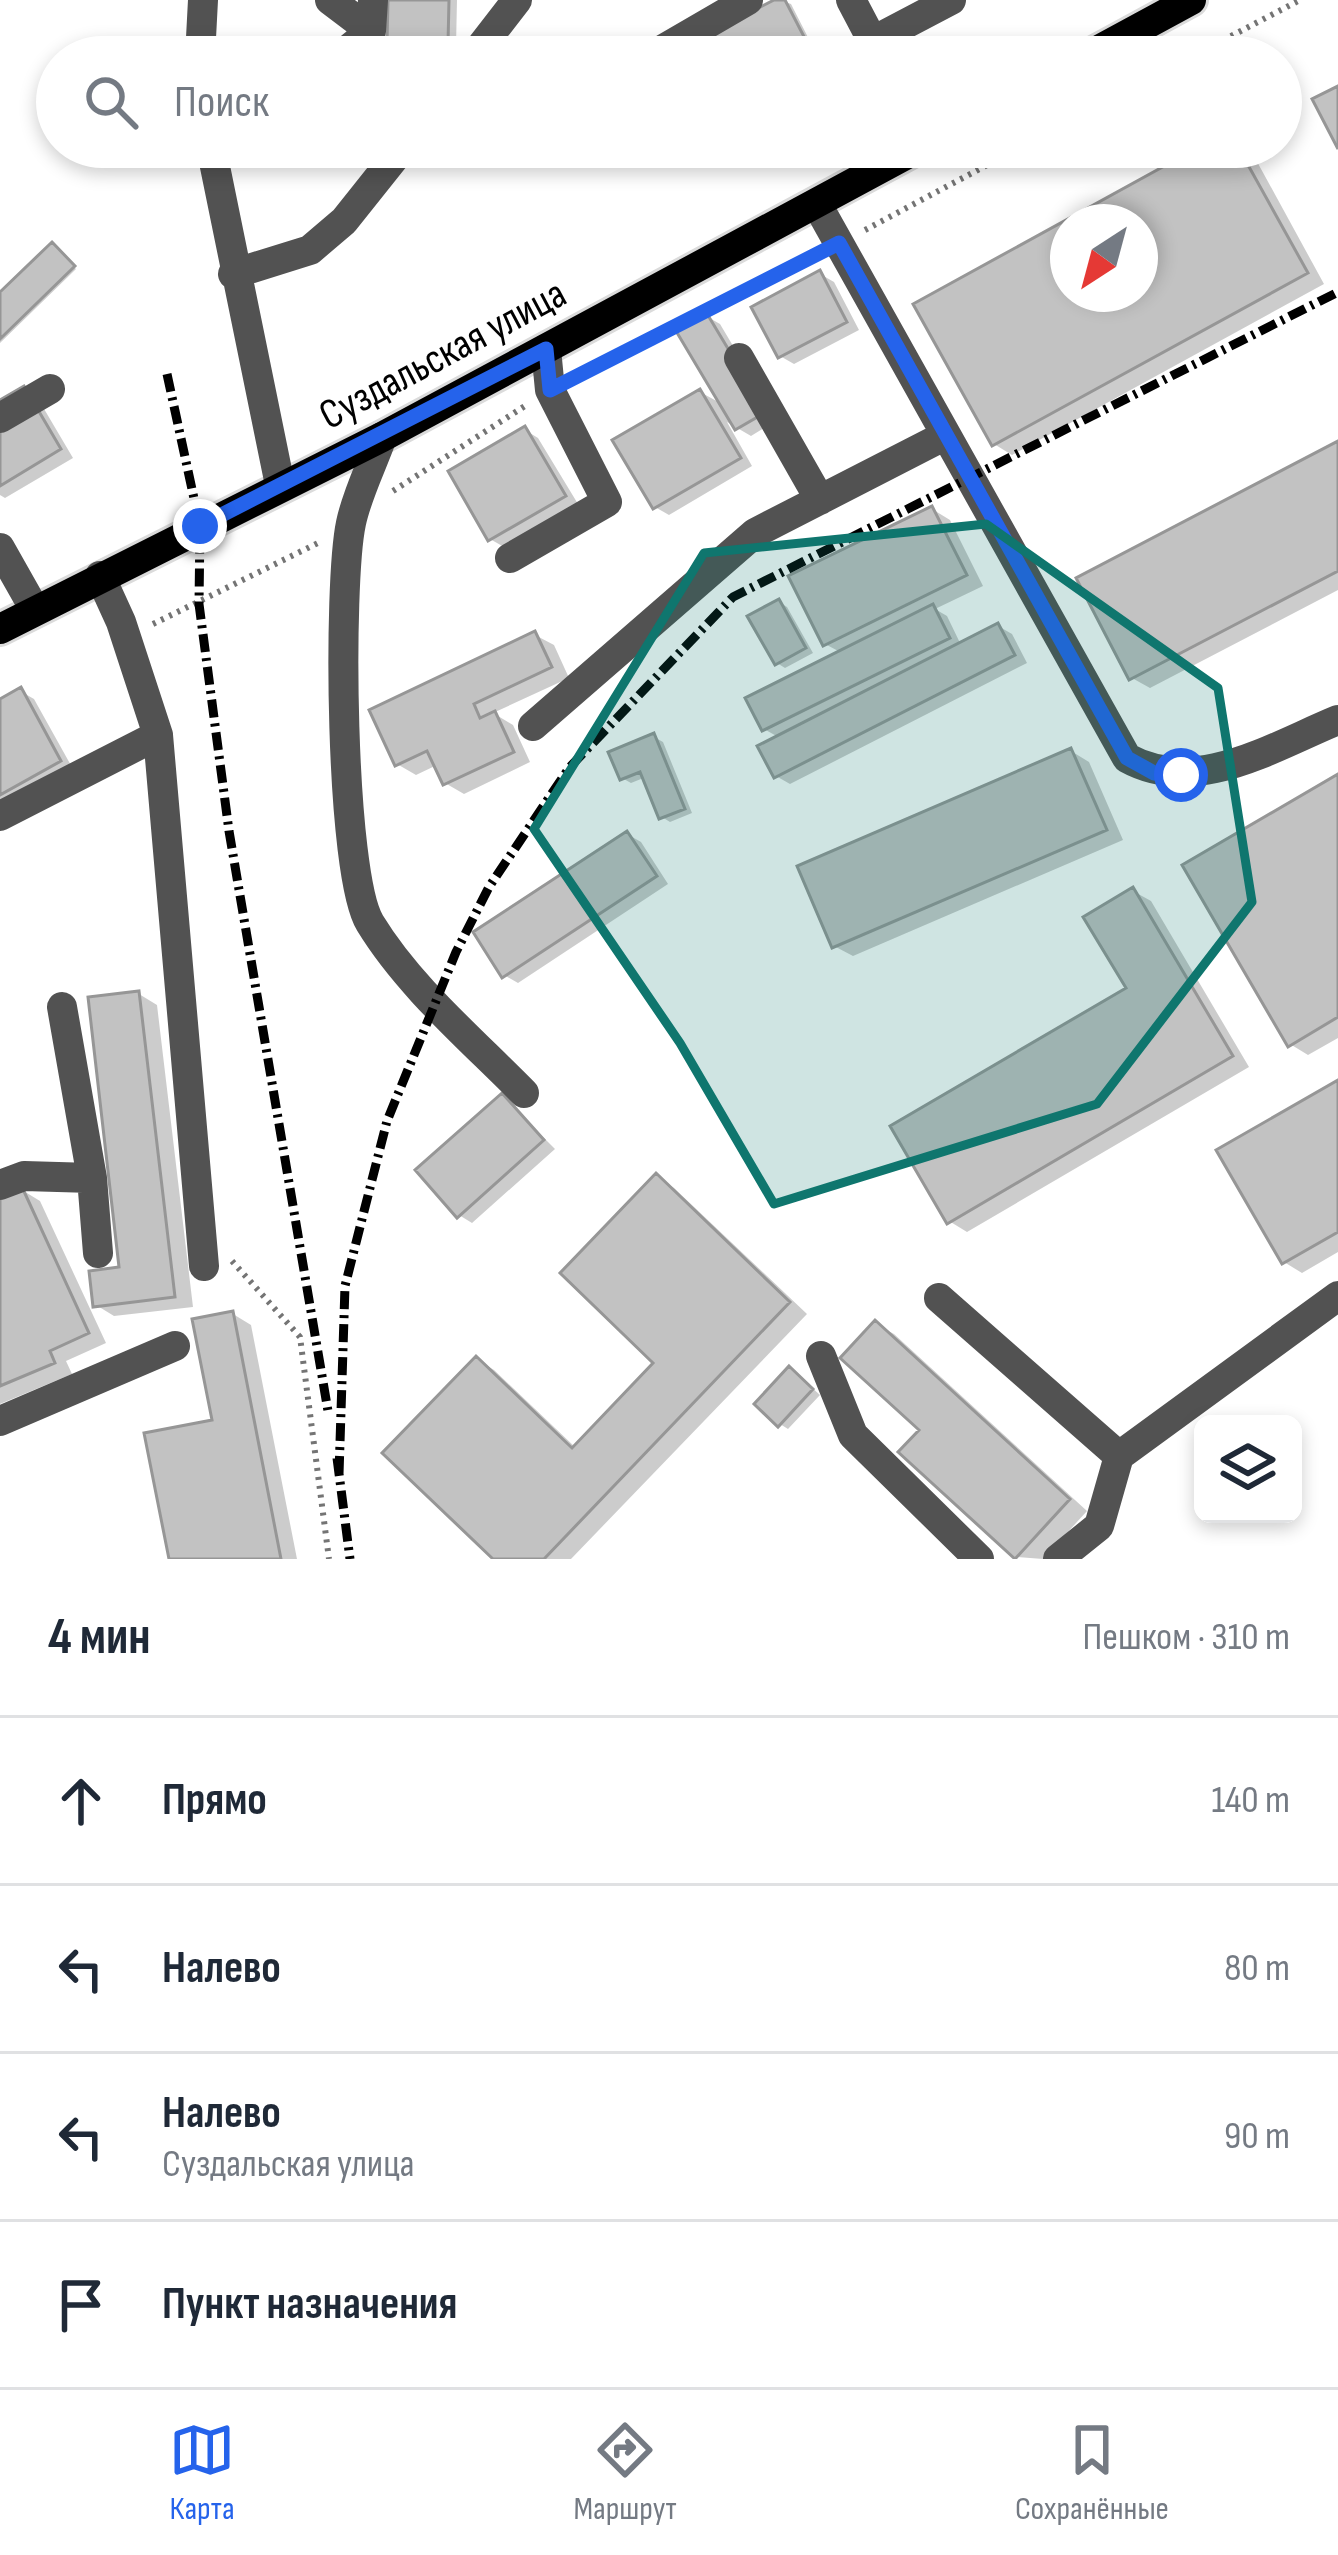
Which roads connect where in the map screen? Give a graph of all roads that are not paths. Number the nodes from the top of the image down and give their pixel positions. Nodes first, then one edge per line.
1 (203, 0) edge
2 (330, 0) edge
3 (517, 0) edge
4 (748, 0) edge
5 (851, 0) edge
6 (951, 0) edge
7 (1191, 0) edge
8 (372, 16) edge
9 (201, 36) edge
10 (489, 36) edge
11 (686, 36) edge
12 (870, 36) edge
13 (897, 36) edge
14 (1125, 36) edge
15 (215, 168) edge
16 (386, 168) edge
17 (884, 168) edge
18 (818, 206) junction
19 (233, 274) junction
20 (546, 349) junction
21 (740, 358) dead end
22 (50, 389) dead end
23 (0, 418) edge
24 (946, 435) junction
25 (382, 437) junction
26 (280, 485) junction
27 (820, 500) junction
28 (0, 548) edge
29 (510, 558) dead end
30 (100, 576) junction
31 (35, 610) junction
32 (0, 629) edge
33 (1338, 720) edge
34 (533, 725) dead end
35 (158, 735) junction
36 (0, 816) edge
37 (62, 1007) dead end
38 (524, 1093) dead end
39 (92, 1178) junction
40 (0, 1185) edge
41 (98, 1253) dead end
42 (204, 1266) dead end
43 (1338, 1296) edge
44 (939, 1298) dead end
45 (176, 1346) dead end
46 (821, 1356) dead end
47 (0, 1421) edge
48 (1119, 1456) junction
49 (979, 1559) edge
50 (1058, 1559) edge

1 - 9 lane
2 - 8 lane
3 - 10 lane
4 - 11 lane
5 - 12 lane
6 - 13 lane
7 - 14 main road
15 - 19 lane
16 - 19 lane
17 - 18 main road, Суздальская улица
18 - 20 main road, Суздальская улица
18 - 24 lane
19 - 26 lane
20 - 25 main road, Суздальская улица
20 - 29 lane
21 - 27 lane
22 - 23 lane
24 - 27 lane
24 - 33 lane
25 - 26 main road, Суздальская улица
25 - 38 lane
26 - 30 main road, Суздальская улица
27 - 34 lane
28 - 31 lane
30 - 31 main road, Суздальская улица
30 - 35 lane
31 - 32 main road, Суздальская улица
35 - 36 lane
35 - 42 lane
37 - 39 lane
39 - 40 lane
39 - 41 lane
43 - 48 lane
44 - 48 lane
45 - 47 lane
46 - 49 lane
48 - 50 lane

